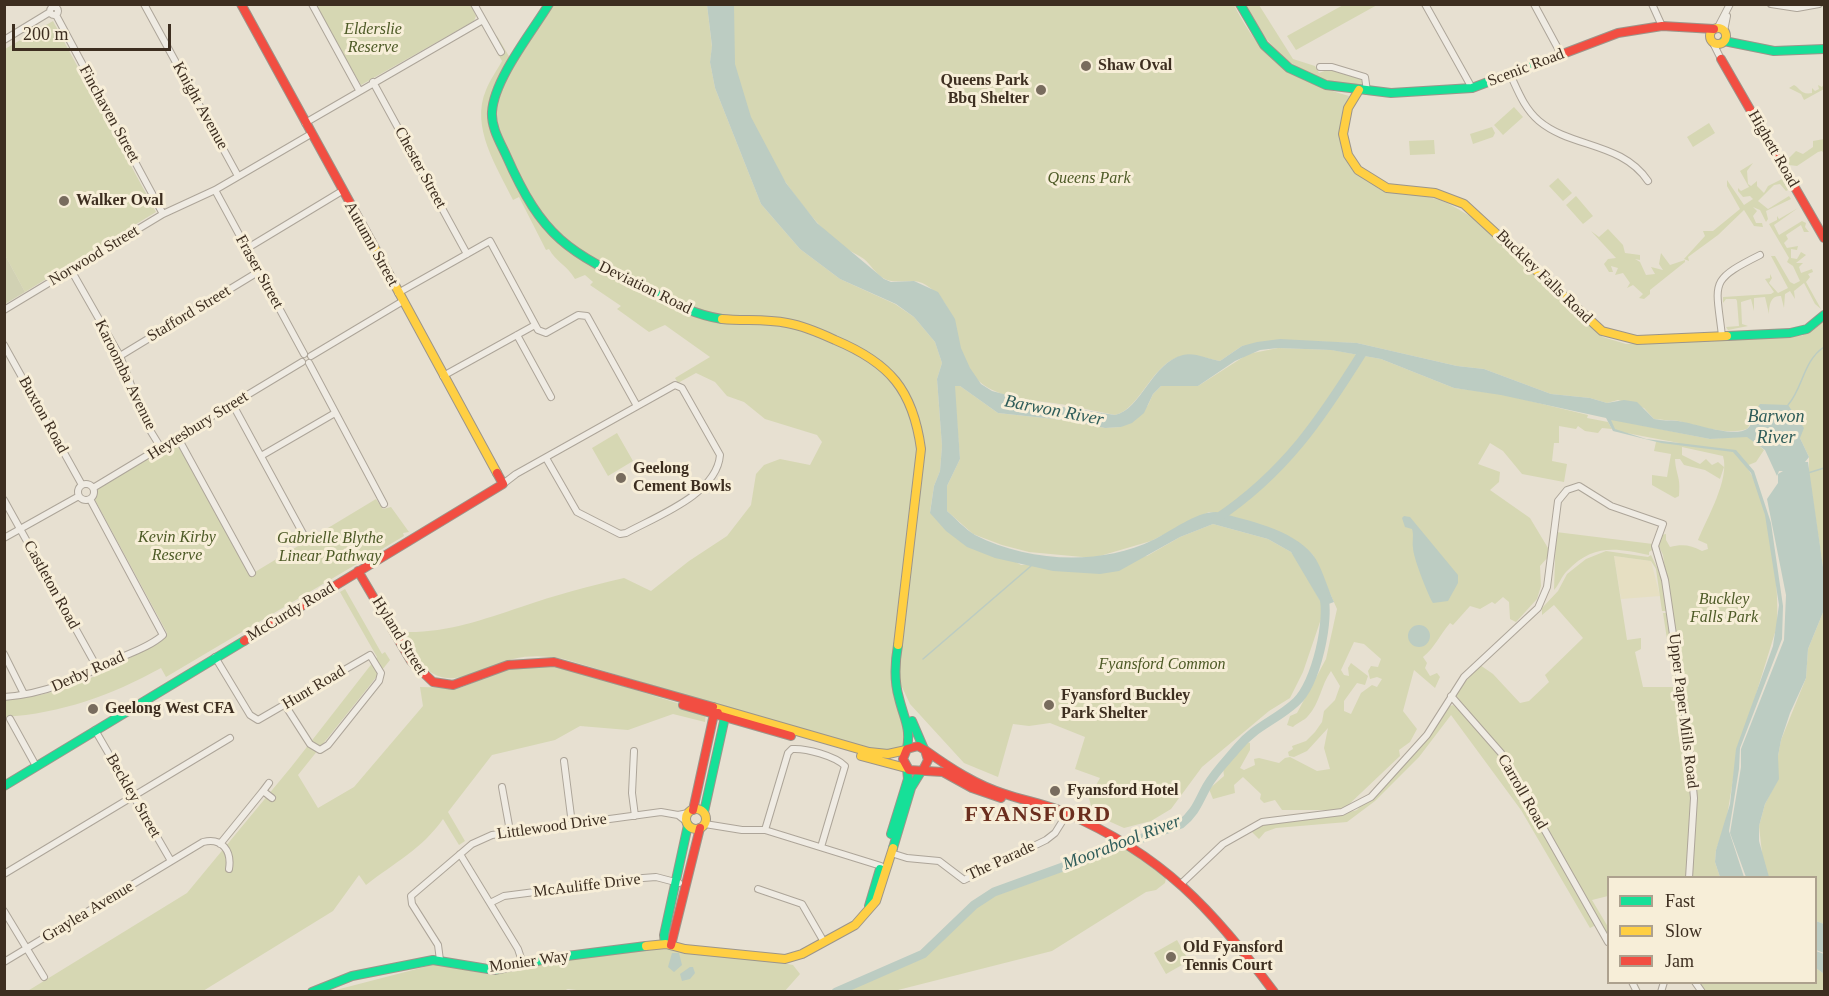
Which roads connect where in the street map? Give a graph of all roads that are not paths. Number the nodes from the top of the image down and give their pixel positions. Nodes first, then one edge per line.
1 (65, 4) edge
2 (144, 4) edge
3 (241, 4) edge
4 (312, 4) edge
5 (474, 4) edge
6 (549, 4) edge
7 (1240, 4) edge
8 (1425, 4) edge
9 (1534, 4) edge
10 (1652, 4) edge
11 (1771, 4) edge
12 (1819, 4) edge
13 (1730, 6) edge
14 (53, 10) edge
15 (483, 20) junction
16 (1662, 26) junction
17 (1682, 27) junction
18 (1721, 35) junction
19 (4, 40) edge
20 (1711, 40) junction
21 (1824, 50) edge
22 (501, 52) dead end
23 (1561, 54) junction
24 (1721, 60) junction
25 (1320, 67) dead end
26 (1510, 74) junction
27 (373, 82) junction
28 (1472, 88) junction
29 (359, 90) junction
30 (1363, 91) junction
31 (305, 123) junction
32 (311, 134) junction
33 (238, 176) junction
34 (1648, 181) dead end
35 (215, 190) junction
36 (342, 191) junction
37 (164, 214) junction
38 (1824, 235) edge
39 (246, 249) junction
40 (467, 254) junction
41 (1760, 255) dead end
42 (71, 270) junction
43 (258, 272) junction
44 (400, 297) junction
45 (4, 310) edge
46 (1824, 315) edge
47 (536, 325) junction
48 (517, 335) junction
49 (1722, 336) junction
50 (5, 348) edge
51 (120, 357) junction
52 (306, 359) junction
53 (443, 376) junction
54 (551, 397) dead end
55 (233, 405) junction
56 (638, 406) junction
57 (335, 413) junction
58 (178, 438) junction
59 (161, 448) junction
60 (261, 456) junction
61 (546, 458) junction
62 (502, 484) junction
63 (82, 485) junction
64 (93, 488) junction
65 (79, 496) junction
66 (90, 499) junction
67 (4, 500) edge
68 (384, 504) dead end
69 (20, 529) junction
70 (4, 538) edge
71 (307, 541) dead end
72 (358, 571) junction
73 (252, 573) dead end
74 (4, 654) edge
75 (215, 657) junction
76 (98, 669) junction
77 (897, 682) junction
78 (623, 683) junction
79 (24, 694) junction
80 (1451, 696) junction
81 (4, 697) edge
82 (285, 705) junction
83 (720, 714) junction
84 (10, 719) dead end
85 (95, 730) junction
86 (230, 738) dead end
87 (907, 749) junction
88 (925, 750) junction
89 (634, 751) dead end
90 (564, 761) dead end
91 (36, 766) junction
92 (907, 768) junction
93 (922, 770) junction
94 (269, 783) dead end
95 (4, 786) edge
96 (502, 787) dead end
97 (263, 791) junction
98 (995, 794) junction
99 (134, 796) junction
100 (272, 798) dead end
101 (1065, 815) junction
102 (635, 816) junction
103 (689, 817) junction
104 (703, 820) junction
105 (572, 824) junction
106 (765, 830) junction
107 (510, 831) junction
108 (220, 844) junction
109 (821, 847) junction
110 (888, 852) junction
111 (460, 854) junction
112 (171, 861) junction
113 (883, 867) junction
114 (229, 869) dead end
115 (4, 874) edge
116 (1689, 876) edge
117 (1183, 882) junction
118 (681, 883) junction
119 (758, 889) dead end
120 (490, 903) junction
121 (4, 911) edge
122 (1607, 940) edge
123 (668, 942) junction
124 (824, 942) junction
125 (27, 948) junction
126 (440, 960) junction
127 (4, 962) edge
128 (523, 964) junction
129 (44, 977) dead end
130 (312, 992) edge
131 (1274, 992) edge

1 - 14 street
2 - 33 street, Knight Avenue
3 - 31 main road, Autumn Street
4 - 29 street
5 - 15 street
6 - 77 main road, Deviation Road
7 - 30 main road, Scenic Road
8 - 28 street
9 - 23 street
10 - 16 street
11 - 12 street
13 - 18 street
14 - 19 street
14 - 37 street, Finchaven Street
15 - 22 street
15 - 27 street
16 - 17 main road, Scenic Road
16 - 23 main road, Scenic Road
17 - 18 main road, Scenic Road
17 - 20 main road, Scenic Road
18 - 20 main road
18 - 21 main road, Scenic Road
18 - 24 street
20 - 24 street, Highett Road
23 - 26 main road, Scenic Road
24 - 38 main road, Highett Road
25 - 30 street
26 - 28 main road, Scenic Road
26 - 34 street
27 - 29 street
27 - 40 street, Chester Street
28 - 30 main road, Scenic Road
29 - 31 street
30 - 49 main road, Buckley Falls Road
31 - 32 main road, Autumn Street
32 - 33 street, Norwood Street
32 - 36 main road, Autumn Street
33 - 35 street, Norwood Street
35 - 37 street, Norwood Street
35 - 39 street, Fraser Street
36 - 39 street
36 - 44 main road, Autumn Street
37 - 42 street, Norwood Street
39 - 43 street, Fraser Street
40 - 44 street, Heytesbury Street
40 - 47 street, Heytesbury Street
41 - 49 street
42 - 45 street, Norwood Street
42 - 51 street, Karoomba Avenue
43 - 51 street, Stafford Street
43 - 52 street, Fraser Street
44 - 52 street, Heytesbury Street
44 - 53 main road, Autumn Street
46 - 49 main road, Buckley Falls Road
47 - 48 street
47 - 56 street
48 - 53 street
48 - 54 street
50 - 63 street, Buxton Road
51 - 59 street, Karoomba Avenue
52 - 55 street, Heytesbury Street
52 - 57 street, Fraser Street
53 - 62 main road, Autumn Street
55 - 58 street, Heytesbury Street
55 - 60 street
56 - 61 street, McCurdy Road
56 - 61 street, McCurdy Road
57 - 60 street
57 - 68 street, Fraser Street
58 - 59 street, Heytesbury Street
58 - 73 street
59 - 64 street, Heytesbury Street
60 - 71 street
61 - 62 street, McCurdy Road
62 - 72 main road, McCurdy Road
63 - 64 street
63 - 65 street
64 - 66 street
65 - 66 street
65 - 69 street
66 - 76 street, Derby Road
67 - 69 street, Castleton Road
69 - 70 street
69 - 76 street, Castleton Road
72 - 75 main road, McCurdy Road
72 - 78 main road, Hyland Street
74 - 79 street
75 - 82 street, Hunt Road
75 - 85 main road, McCurdy Road
76 - 79 street, Derby Road
77 - 87 main road, Deviation Road
77 - 88 main road, Deviation Road
78 - 83 main road, Hyland Street
78 - 83 main road, Hyland Street
79 - 81 street, Derby Road
80 - 116 street, Upper Paper Mills Road
80 - 117 street
80 - 122 street, Carroll Road
82 - 82 street, Hunt Road
83 - 87 main road, Hyland Street
83 - 92 main road, Hyland Street
83 - 103 main road
83 - 104 main road
84 - 91 street
85 - 91 main road, McCurdy Road
85 - 99 street, Beckley Street
86 - 99 street
87 - 88 main road
87 - 92 main road
88 - 93 main road
88 - 98 main road
89 - 102 street
90 - 105 street
91 - 95 main road, McCurdy Road
92 - 93 main road
92 - 110 main road, Monier Way
93 - 98 main road
93 - 110 main road, Monier Way
94 - 97 street
96 - 107 street
97 - 100 street
97 - 108 street
98 - 101 main road
99 - 112 street, Beckley Street
99 - 115 street
101 - 110 street, The Parade
101 - 117 main road
102 - 103 street, Littlewood Drive
102 - 105 street, Littlewood Drive
103 - 104 main road
103 - 104 main road
103 - 118 main road
104 - 106 street
104 - 118 main road
105 - 107 street, Littlewood Drive
106 - 109 street
106 - 109 street
107 - 111 street, Littlewood Drive
108 - 112 street, Graylea Avenue
108 - 114 street
109 - 113 street
110 - 113 main road, Monier Way
111 - 120 street
111 - 126 street, Littlewood Drive
112 - 125 street, Graylea Avenue
113 - 124 main road, Monier Way
117 - 131 main road
118 - 120 street, McAuliffe Drive
118 - 123 main road
119 - 124 street
120 - 128 street
121 - 125 street
123 - 124 main road, Monier Way
123 - 128 main road, Monier Way
125 - 127 street, Graylea Avenue
125 - 129 street
126 - 128 main road, Monier Way
126 - 130 main road, Monier Way

